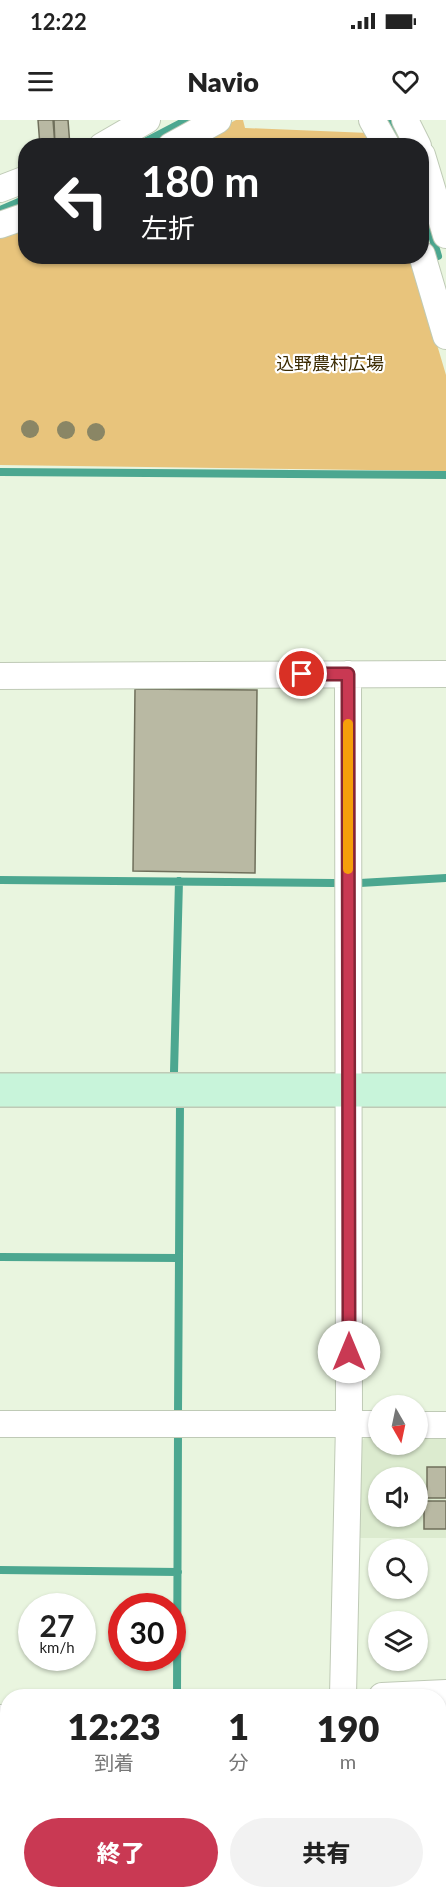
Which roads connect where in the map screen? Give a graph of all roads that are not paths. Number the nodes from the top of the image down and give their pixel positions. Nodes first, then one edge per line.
1 (147, 120) edge
2 (218, 120) edge
3 (372, 120) edge
4 (405, 120) edge
5 (116, 138) edge
6 (185, 138) edge
7 (382, 138) edge
8 (414, 138) edge
9 (429, 178) edge
10 (18, 182) edge
11 (0, 189) edge
12 (18, 219) edge
13 (0, 225) edge
14 (446, 235) edge
15 (426, 264) edge
16 (440, 293) edge
17 (446, 336) edge
18 (348, 674) junction
19 (446, 674) edge
20 (0, 676) edge
21 (0, 1090) edge
22 (349, 1090) junction
23 (446, 1090) edge
24 (0, 1424) edge
25 (349, 1424) junction
26 (368, 1424) edge
27 (428, 1425) edge
28 (446, 1425) edge
29 (343, 1689) edge

1 - 5 street
2 - 6 street
3 - 7 street
4 - 8 street
9 - 14 street
10 - 11 street
12 - 13 street
15 - 16 street
16 - 17 street
18 - 19 street
18 - 20 street
18 - 22 street
21 - 22 street
22 - 23 street
22 - 25 street
24 - 25 street
25 - 26 street
25 - 29 street
27 - 28 street

